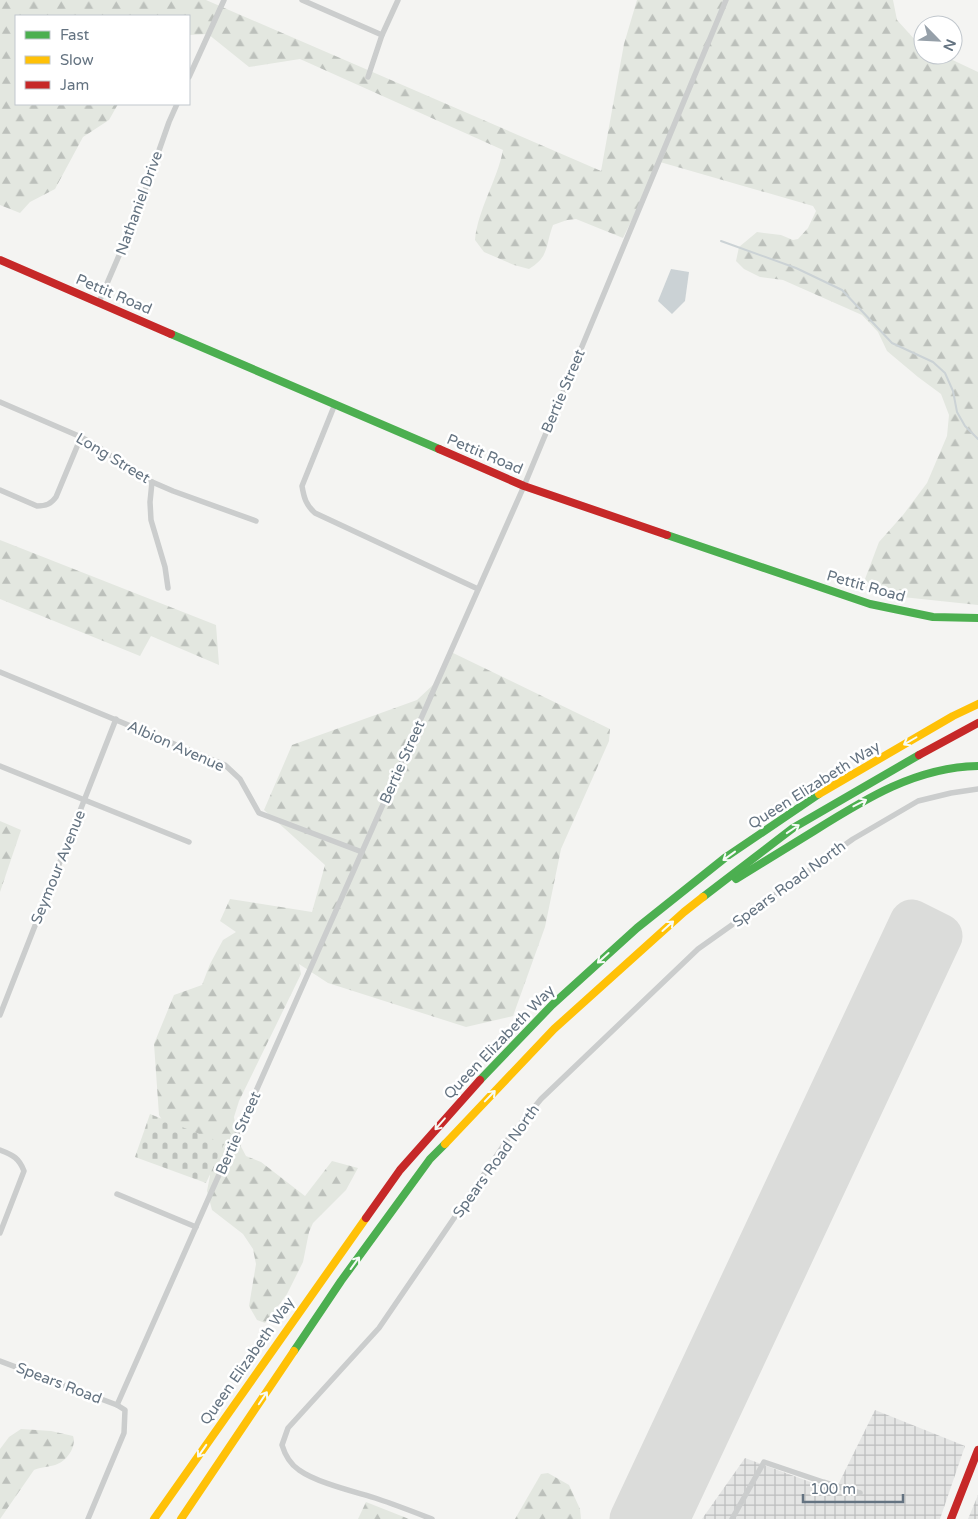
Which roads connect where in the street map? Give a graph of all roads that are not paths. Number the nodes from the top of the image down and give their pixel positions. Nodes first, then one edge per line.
1 (224, 0) edge
2 (302, 0) edge
3 (398, 0) edge
4 (726, 0) edge
5 (382, 36) junction
6 (190, 75) edge
7 (368, 77) dead end
8 (177, 105) edge
9 (0, 260) edge
10 (99, 302) junction
11 (0, 402) edge
12 (336, 404) junction
13 (81, 437) junction
14 (152, 482) junction
15 (524, 486) junction
16 (0, 490) edge
17 (256, 521) dead end
18 (168, 588) dead end
19 (478, 589) junction
20 (978, 618) edge
21 (0, 672) edge
22 (978, 702) edge
23 (116, 719) junction
24 (978, 723) edge
25 (0, 766) edge
26 (978, 766) edge
27 (978, 789) edge
28 (85, 800) junction
29 (189, 842) dead end
30 (362, 852) junction
31 (684, 912) junction
32 (0, 1015) edge
33 (0, 1150) edge
34 (117, 1194) dead end
35 (196, 1227) junction
36 (0, 1232) edge
37 (0, 1361) edge
38 (117, 1405) junction
39 (978, 1450) edge
40 (192, 1465) junction
41 (860, 1493) dead end
42 (88, 1519) edge
43 (150, 1519) edge
44 (154, 1519) edge
45 (181, 1519) edge
46 (432, 1519) edge
47 (732, 1519) edge
48 (952, 1519) edge

1 - 6 street
2 - 5 street
3 - 5 street
4 - 15 street, Bertie Street
5 - 7 street
8 - 10 street, Nathaniel Drive
9 - 10 main road, Pettit Road
10 - 12 main road, Pettit Road
11 - 13 street, Long Street
12 - 15 main road, Pettit Road
12 - 19 street
13 - 14 street, Long Street
13 - 16 street
14 - 17 street, Long Street
14 - 18 street
15 - 19 street, Bertie Street
15 - 20 main road, Pettit Road
19 - 30 street, Bertie Street
21 - 23 street, Albion Avenue
22 -> 40 main road, Queen Elizabeth Way
23 - 28 street, Seymour Avenue
23 - 30 street, Albion Avenue
31 -> 24 main road, Queen Elizabeth Way
25 - 28 street
31 -> 26 main road
27 - 46 street, Spears Road North
28 - 29 street
28 - 32 street, Seymour Avenue
30 - 35 street, Bertie Street
45 -> 31 main road, Queen Elizabeth Way
33 - 36 street
34 - 35 street
35 - 38 street, Bertie Street
37 - 38 street, Spears Road
38 - 42 street
39 - 48 main road
40 - 43 main road
40 - 44 main road, Queen Elizabeth Way
41 - 47 street

